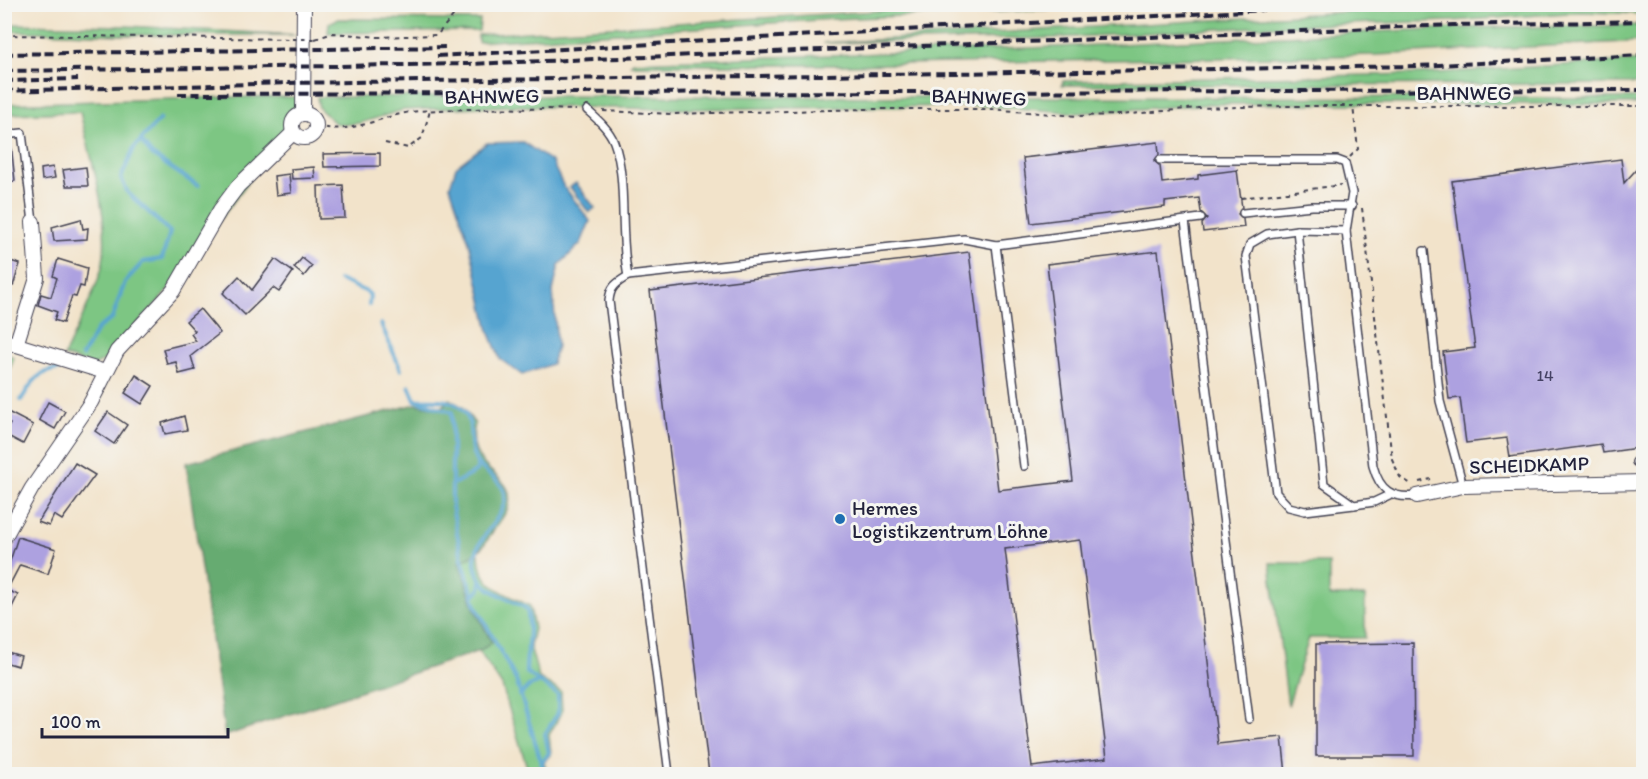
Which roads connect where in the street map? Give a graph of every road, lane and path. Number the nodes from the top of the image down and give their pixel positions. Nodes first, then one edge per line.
1 (304, 4) edge
2 (463, 4) edge
3 (4, 35) edge
4 (1353, 106) junction
5 (1644, 106) edge
6 (587, 110) junction
7 (430, 111) junction
8 (303, 114) junction
9 (316, 126) junction
10 (293, 133) junction
11 (4, 135) edge
12 (385, 143) dead end
13 (1160, 160) dead end
14 (1353, 162) dead end
15 (1351, 183) junction
16 (1241, 198) dead end
17 (1362, 205) dead end
18 (1352, 206) junction
19 (1243, 213) dead end
20 (1201, 218) dead end
21 (1185, 221) junction
22 (33, 222) joint
23 (1297, 230) junction
24 (1346, 231) junction
25 (996, 245) junction
26 (1424, 251) dead end
27 (628, 276) junction
28 (10, 343) edge
29 (105, 372) junction
30 (1024, 466) dead end
31 (1644, 482) edge
32 (1463, 486) junction
33 (1431, 493) junction
34 (1389, 495) junction
35 (1417, 496) joint
36 (1354, 505) junction
37 (4, 538) edge
38 (1248, 718) dead end
39 (669, 774) edge

1 - 8 street
2 - 3 path, bridge
4 - 5 path, BAHNWEG
4 - 6 path, BAHNWEG
4 - 14 path
6 - 7 path, BAHNWEG
6 - 27 lane
7 - 9 path, BAHNWEG
7 - 12 path
8 - 9 street
8 - 10 street
9 - 10 street
10 - 29 street
11 - 22 lane
13 - 15 lane
15 - 16 path
15 - 18 lane
17 - 33 path
18 - 19 lane
18 - 24 lane
20 - 21 lane
21 - 25 lane
21 - 38 lane
22 - 28 street
23 - 24 lane
23 - 36 lane
23 - 36 lane
24 - 34 lane
25 - 27 lane
25 - 30 lane
26 - 32 lane
27 - 39 lane
28 - 29 street
29 - 37 street
31 - 32 street, SCHEIDKAMP
32 - 33 street, SCHEIDKAMP
33 - 35 street, SCHEIDKAMP
34 - 35 lane
34 - 36 lane

